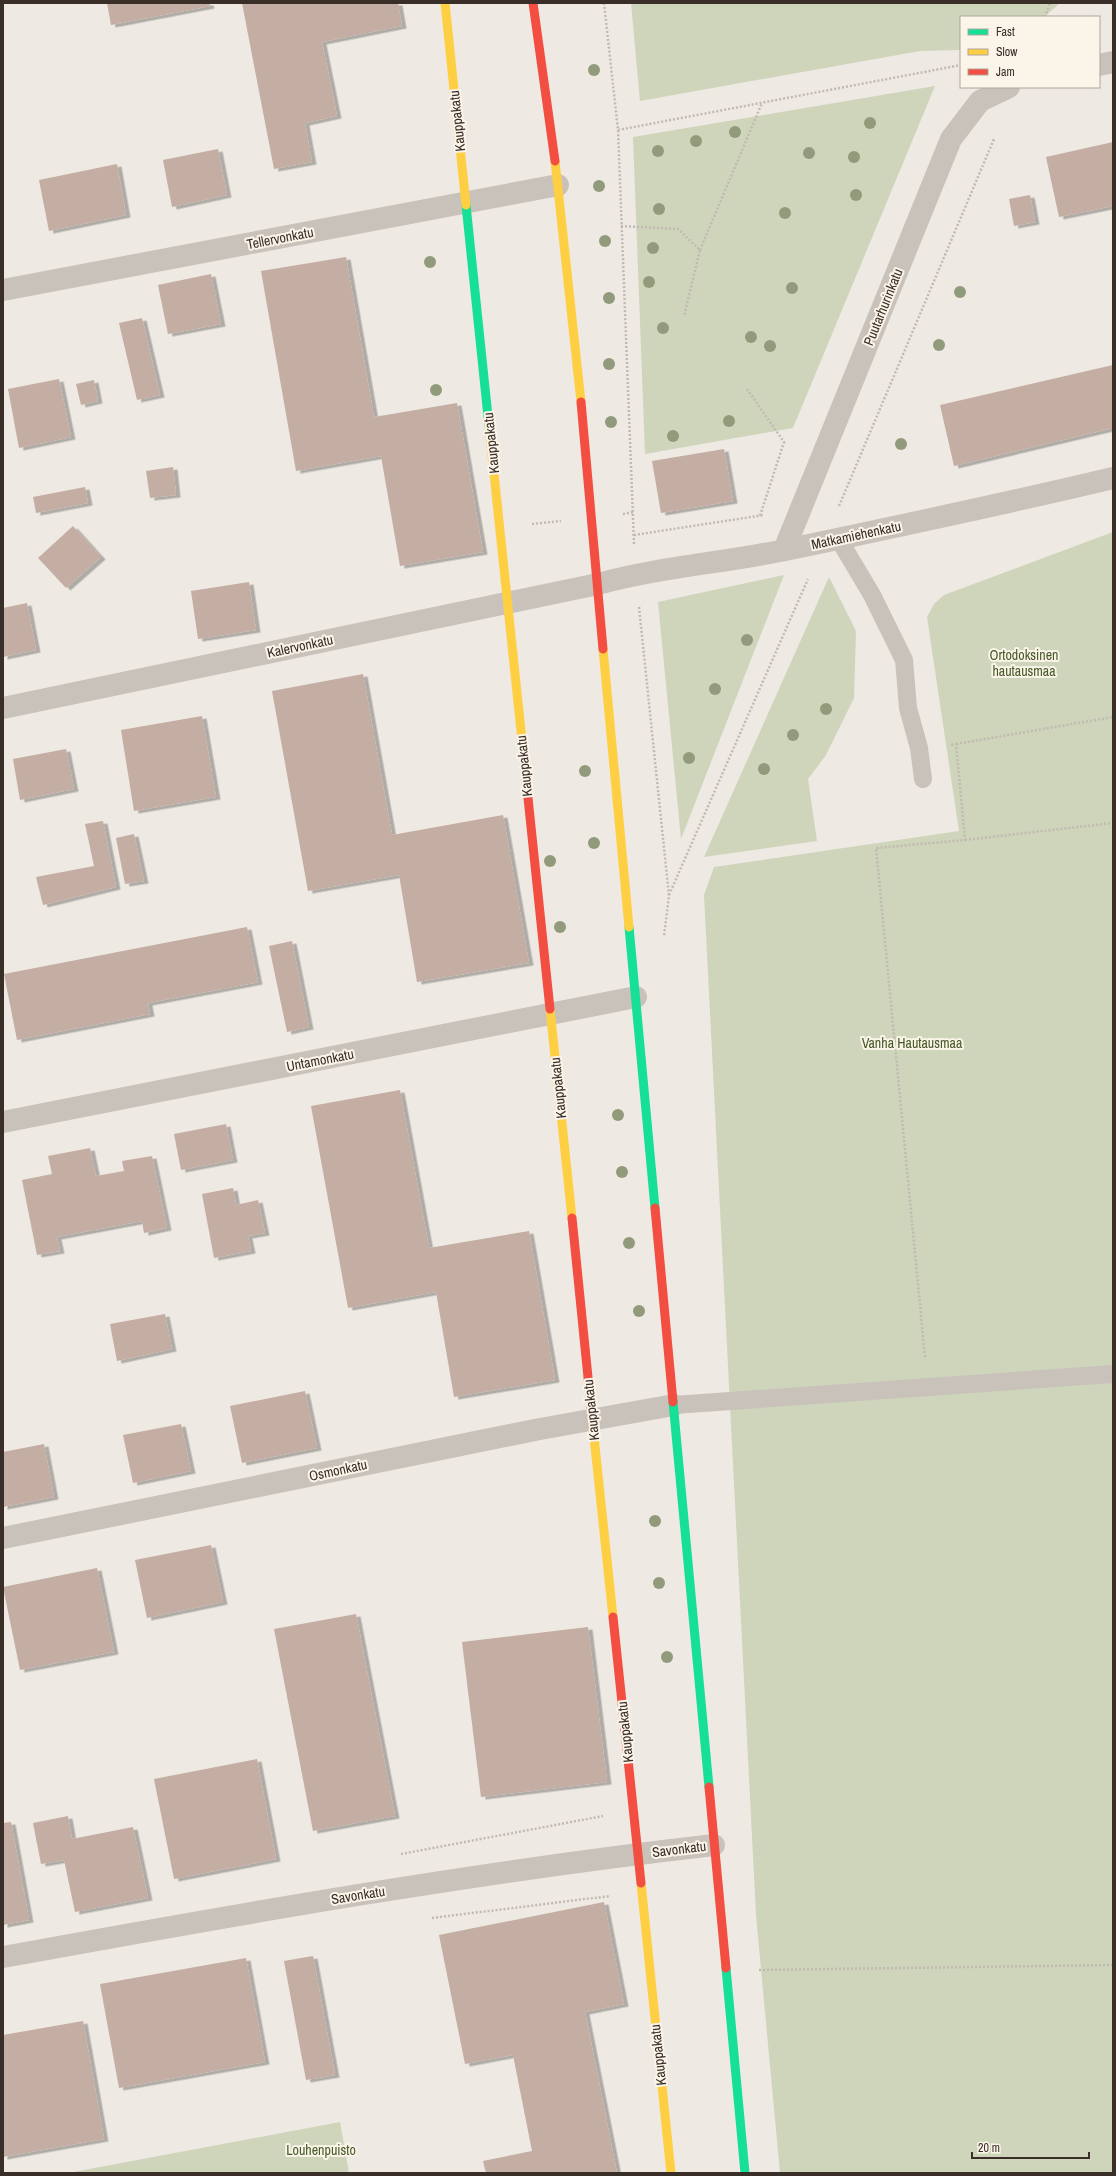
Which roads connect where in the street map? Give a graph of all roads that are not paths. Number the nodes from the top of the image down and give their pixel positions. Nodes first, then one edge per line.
1 (445, 3) edge
2 (533, 3) edge
3 (1113, 62) edge
4 (1100, 65) edge
5 (1007, 88) edge
6 (558, 185) junction
7 (466, 203) junction
8 (3, 290) edge
9 (1113, 478) edge
10 (838, 538) junction
11 (784, 550) junction
12 (598, 584) junction
13 (507, 603) junction
14 (3, 708) edge
15 (923, 779) dead end
16 (636, 998) junction
17 (550, 1014) junction
18 (3, 1122) edge
19 (1113, 1374) edge
20 (674, 1405) junction
21 (592, 1418) junction
22 (3, 1538) edge
23 (714, 1845) junction
24 (638, 1854) junction
25 (3, 1957) edge
26 (671, 2173) edge
27 (745, 2173) edge

1 - 7 main road, Kauppakatu
2 - 6 main road
3 - 4 street
5 - 11 street, Puutarhurinkatu
6 - 7 street, Tellervonkatu
6 - 12 main road
7 - 8 street, Tellervonkatu
7 - 13 main road, Kauppakatu
9 - 10 street, Matkamiehenkatu
10 - 11 street, Matkamiehenkatu
10 - 15 lane
11 - 12 street, Matkamiehenkatu
12 - 13 street, Kalervonkatu
12 - 16 main road
13 - 14 street, Kalervonkatu
13 - 17 main road, Kauppakatu
16 - 17 street, Untamonkatu
16 - 20 main road
17 - 18 street, Untamonkatu
17 - 21 main road, Kauppakatu
19 - 20 lane
20 - 21 street, Osmonkatu
20 - 23 main road
21 - 22 street, Osmonkatu
21 - 24 main road, Kauppakatu
23 - 24 street, Savonkatu
23 - 27 main road
24 - 25 street, Savonkatu
24 - 26 main road, Kauppakatu

